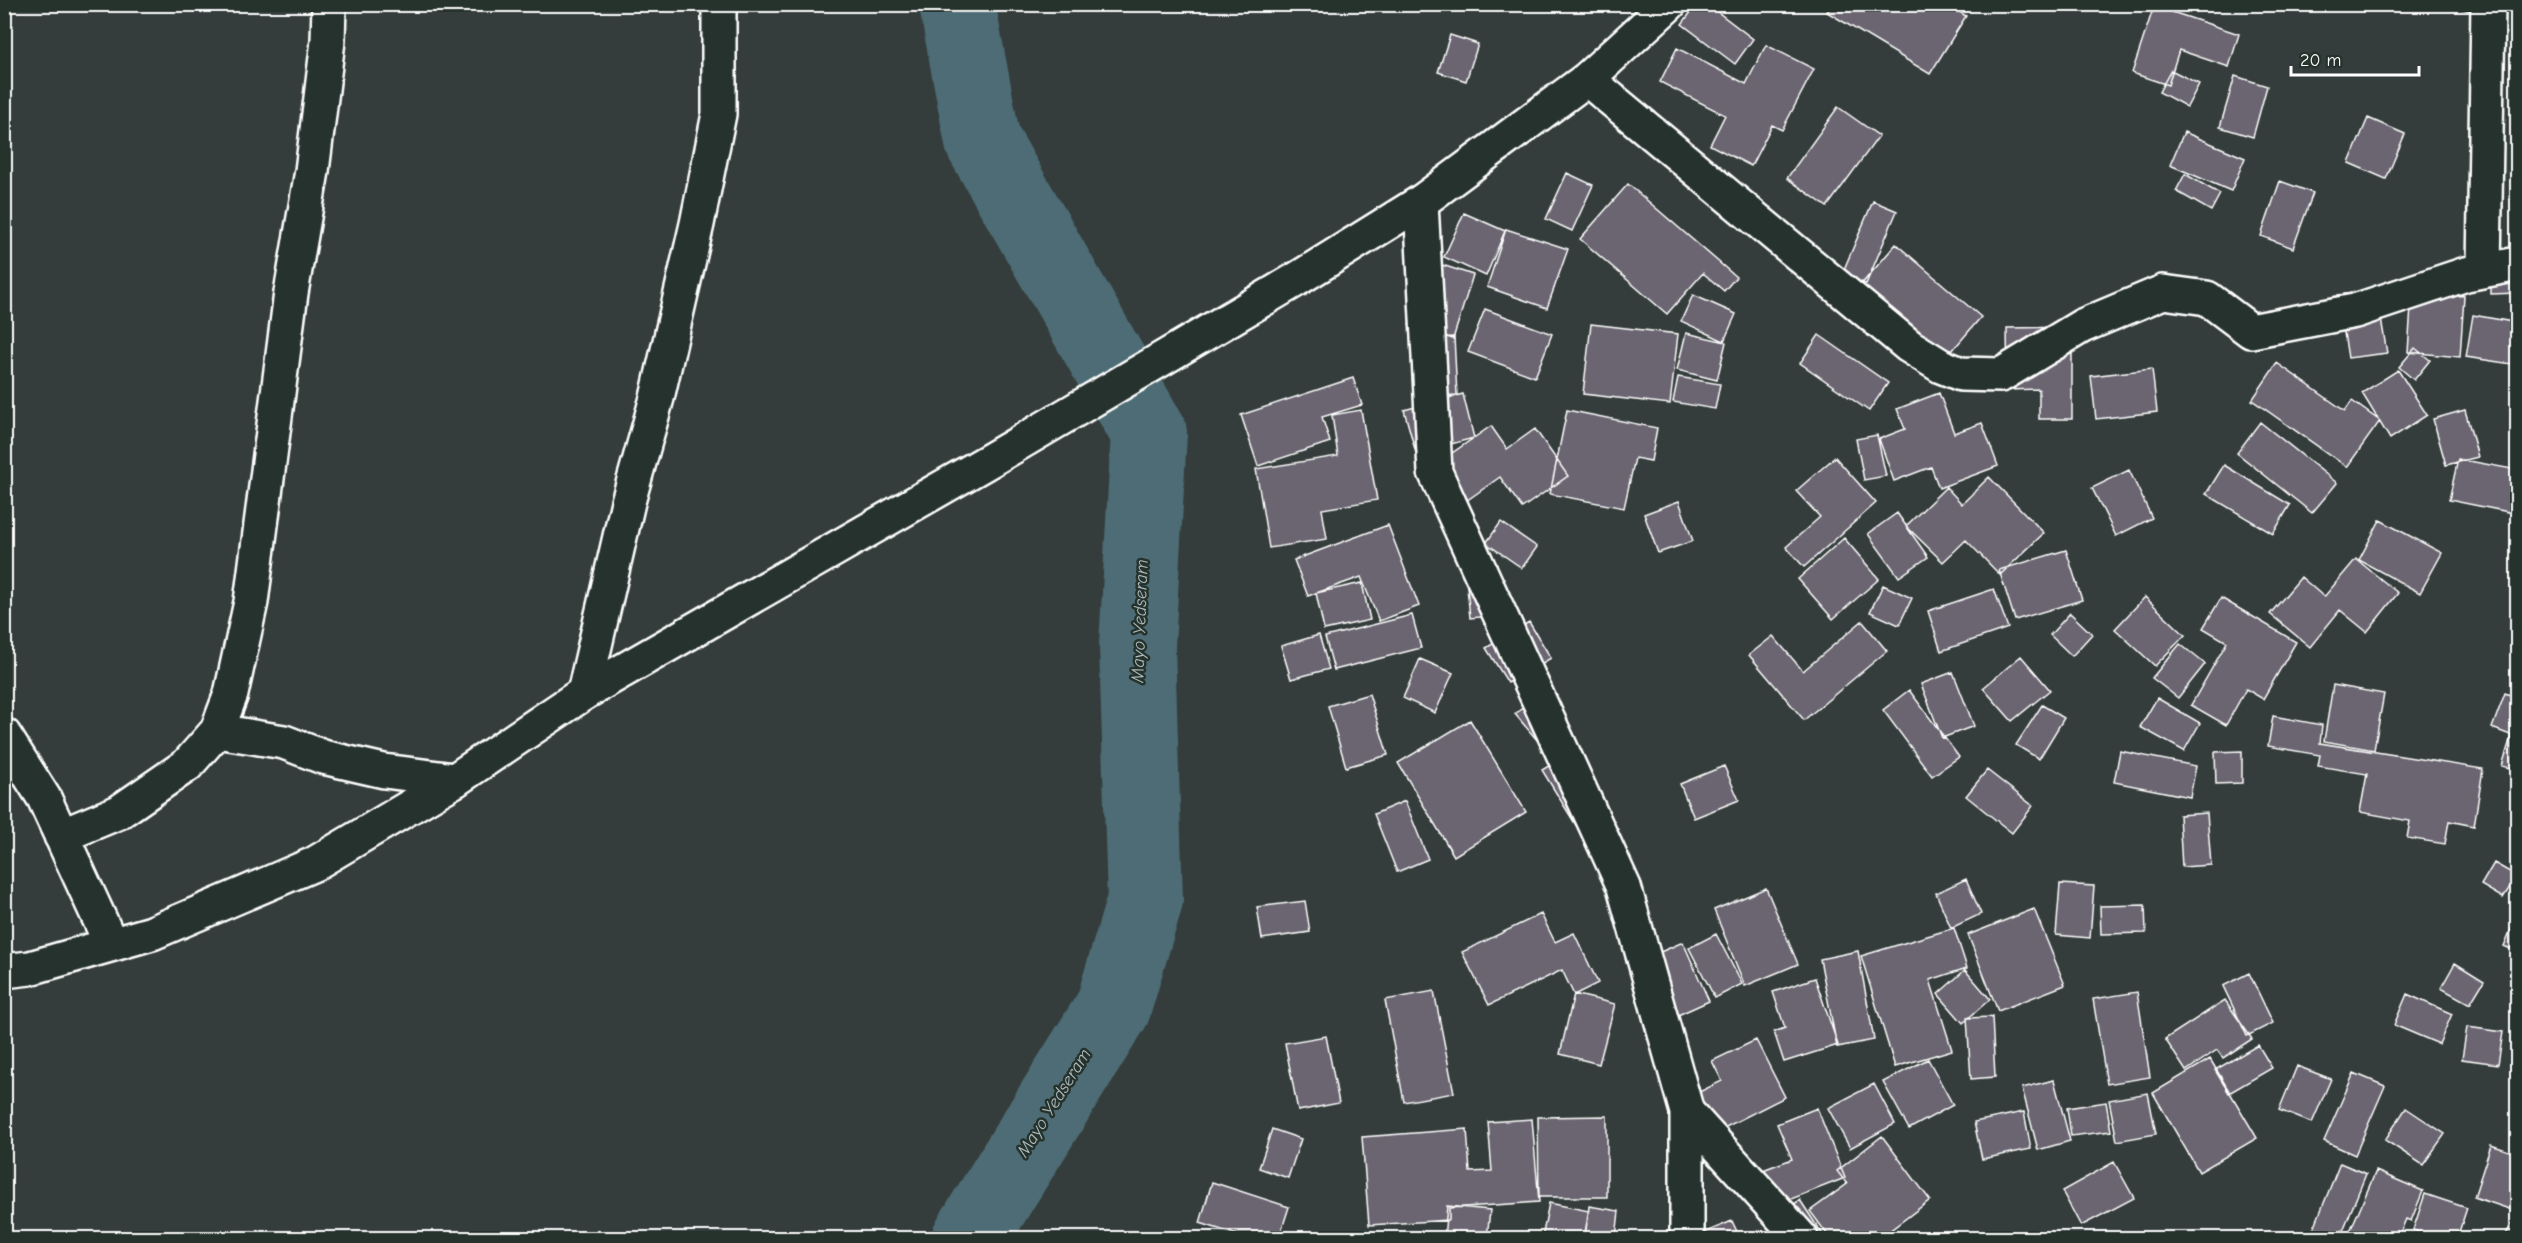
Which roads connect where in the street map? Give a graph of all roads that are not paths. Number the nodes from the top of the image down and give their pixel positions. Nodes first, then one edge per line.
1 (329, 4) edge
2 (719, 4) edge
3 (1669, 4) edge
4 (2488, 4) edge
5 (1587, 79) junction
6 (1421, 201) junction
7 (2517, 264) edge
8 (2484, 270) junction
9 (584, 693) junction
10 (217, 731) junction
11 (4, 735) edge
12 (455, 780) junction
13 (61, 836) junction
14 (111, 944) junction
15 (4, 971) edge
16 (1687, 1112) junction
17 (1687, 1239) edge
18 (1801, 1239) edge

1 - 10 street
2 - 9 street
3 - 5 street
4 - 8 street
5 - 6 street
5 - 8 street
6 - 9 street
6 - 16 street
7 - 8 street
9 - 12 street
10 - 12 street
10 - 13 street
11 - 13 street
12 - 14 street
13 - 14 street
14 - 15 street
16 - 17 street
16 - 18 street

